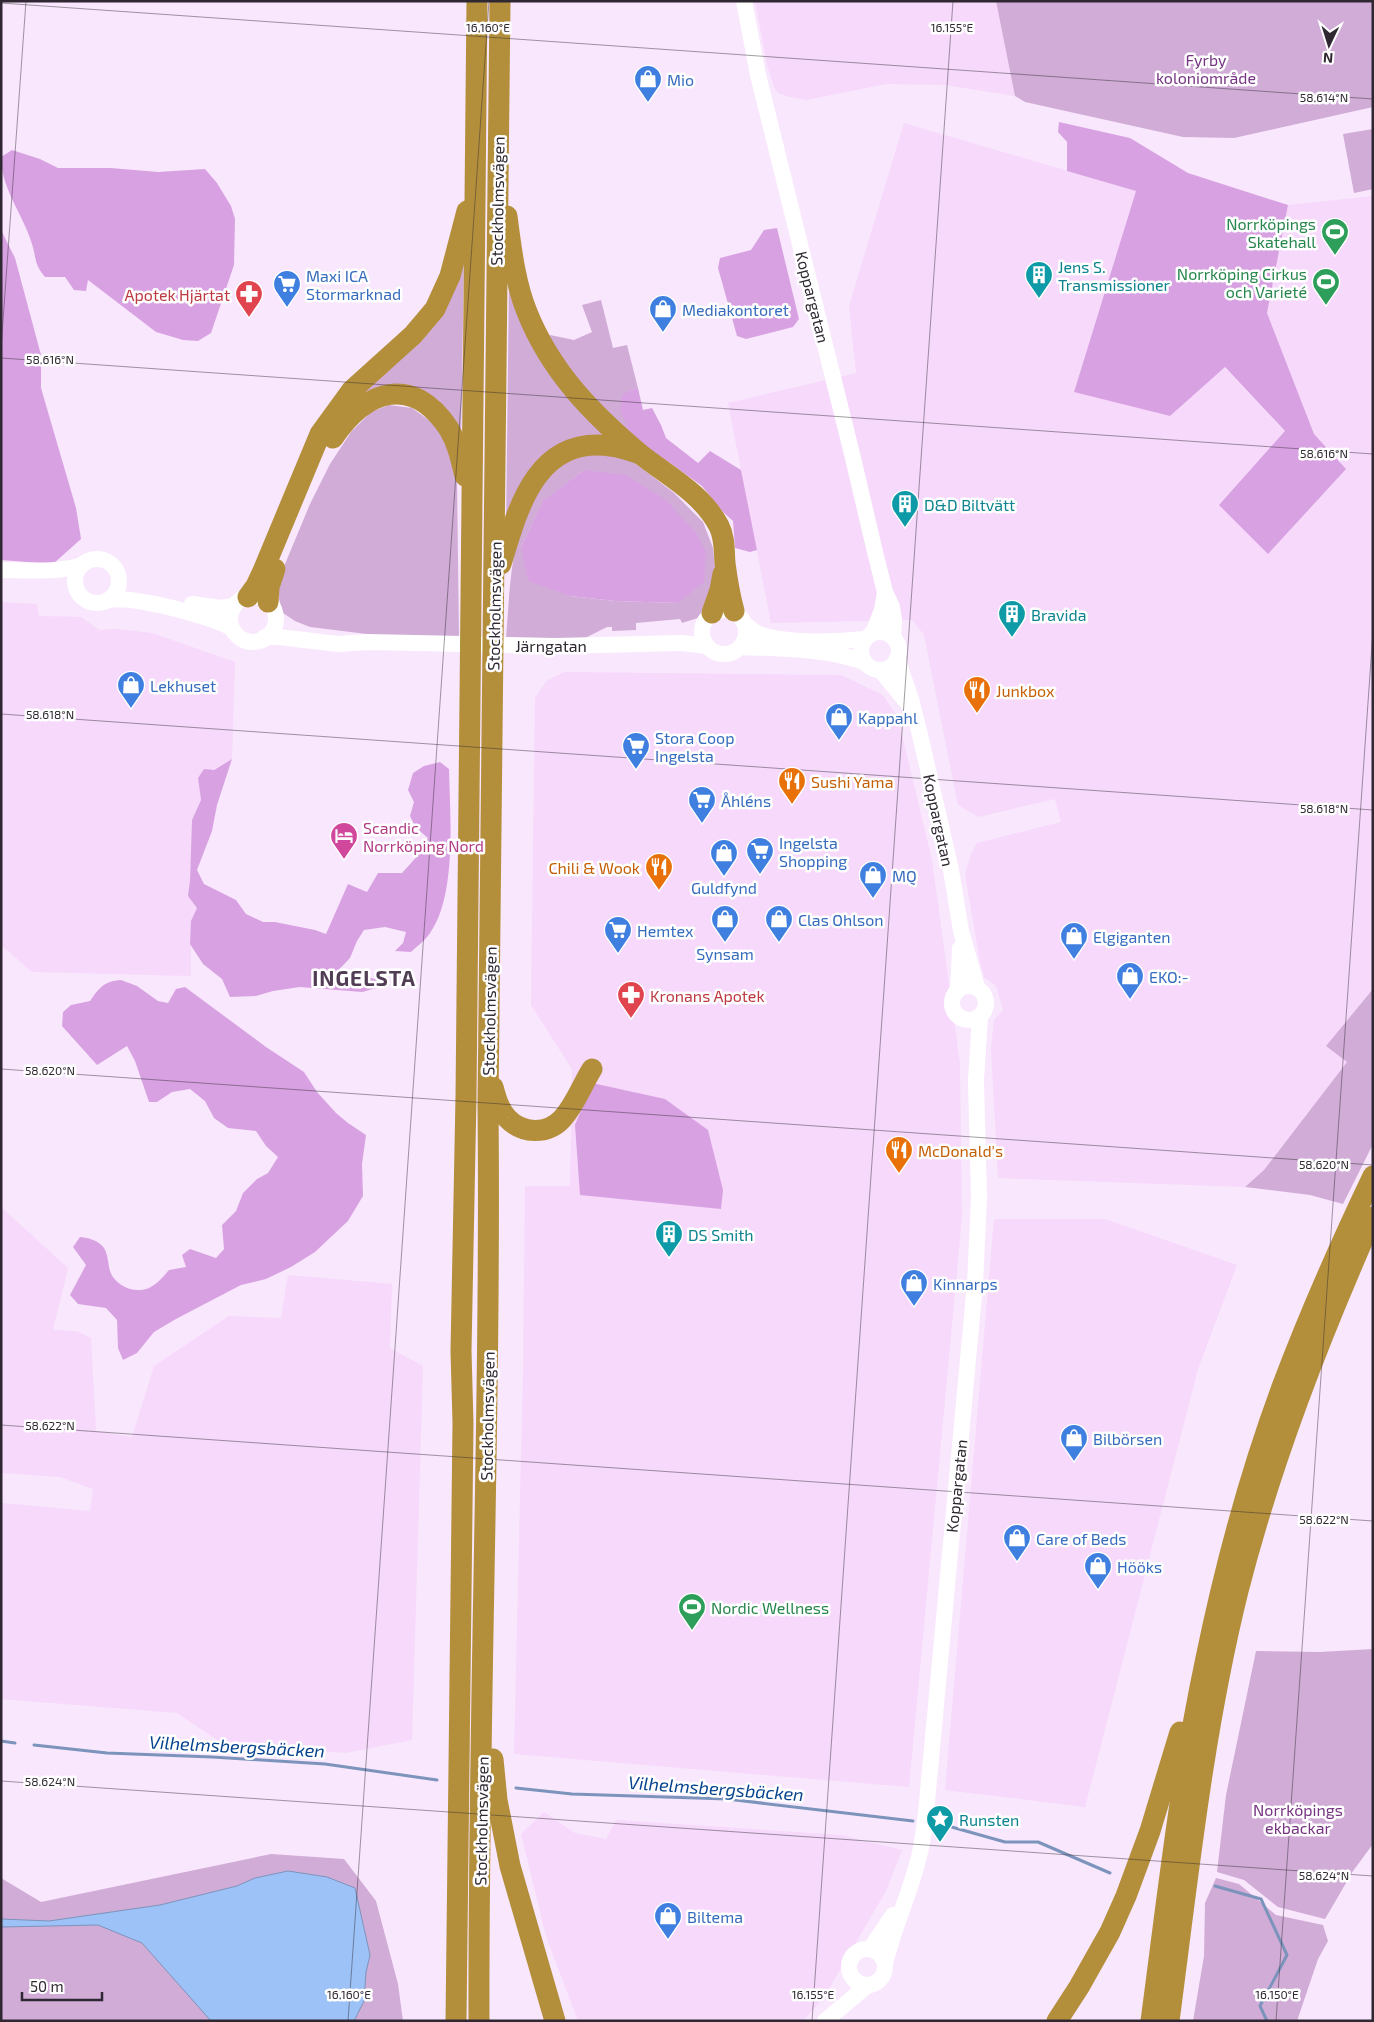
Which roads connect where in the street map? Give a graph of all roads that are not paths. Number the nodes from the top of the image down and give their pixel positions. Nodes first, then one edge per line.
1 (477, 1) edge
2 (500, 1) edge
3 (744, 1) edge
4 (498, 144) junction
5 (476, 177) junction
6 (639, 453) junction
7 (472, 503) junction
8 (725, 561) junction
9 (82, 565) junction
10 (4, 570) edge
11 (119, 576) junction
12 (494, 588) junction
13 (78, 592) junction
14 (885, 592) junction
15 (108, 600) junction
16 (241, 601) junction
17 (272, 610) junction
18 (708, 617) junction
19 (740, 618) junction
20 (232, 628) junction
21 (869, 636) junction
22 (893, 637) junction
23 (266, 638) junction
24 (368, 642) junction
25 (644, 643) junction
26 (707, 646) junction
27 (741, 647) junction
28 (897, 658) junction
29 (864, 662) junction
30 (880, 670) junction
31 (913, 710) junction
32 (961, 931) junction
33 (977, 987) junction
34 (958, 990) junction
35 (980, 1016) junction
36 (961, 1018) junction
37 (592, 1069) dead end
38 (489, 1072) junction
39 (976, 1080) junction
40 (1373, 1176) edge
41 (1373, 1217) edge
42 (483, 1622) junction
43 (1204, 1664) junction
44 (908, 1889) junction
45 (870, 1949) junction
46 (885, 1964) junction
47 (851, 1975) junction
48 (868, 1985) junction
49 (826, 2020) edge
50 (456, 2021) edge
51 (479, 2021) edge
52 (555, 2021) edge
53 (1056, 2021) edge
54 (1152, 2021) edge
55 (1169, 2021) edge

1 - 5 highway, Stockholmsvägen
2 - 4 highway, Stockholmsvägen
3 - 14 street, Koppargatan
4 - 6 highway
4 - 12 highway, Stockholmsvägen
5 - 7 highway, Stockholmsvägen
5 - 16 highway
6 - 8 highway
6 - 12 highway
7 - 17 highway
7 - 50 highway, Stockholmsvägen
8 - 18 highway
8 - 19 highway
9 - 10 street
9 - 11 street
9 - 13 street
10 - 13 street
11 - 15 street
11 - 16 street
12 - 38 highway, Stockholmsvägen
13 - 15 street
14 - 21 street, Koppargatan
14 - 22 street, Koppargatan
15 - 20 street
16 - 17 street
16 - 20 street
17 - 23 street
17 - 24 street, Järngatan
18 - 19 street
18 - 25 street, Järngatan
18 - 26 street
19 - 21 street
19 - 27 street
20 - 23 street
21 - 22 street
21 - 29 street
22 - 28 street
23 - 24 street, Järngatan
24 - 25 street, Järngatan
25 - 26 street, Järngatan
26 - 27 street
27 - 29 street
28 - 30 street
28 - 31 street, Koppargatan
29 - 30 street
30 - 31 street, Koppargatan
31 - 32 street, Koppargatan
32 - 33 street, Koppargatan
32 - 34 street, Koppargatan
33 - 34 street
33 - 35 street
34 - 36 street
35 - 36 street
35 - 39 street, Koppargatan
36 - 39 street, Koppargatan
37 - 38 highway
38 - 42 highway, Stockholmsvägen
39 - 44 street, Koppargatan
40 - 43 highway
41 - 55 highway
42 - 51 highway, Stockholmsvägen
42 - 52 highway
43 - 53 highway
43 - 54 highway
44 - 45 street, Koppargatan
44 - 46 street, Koppargatan
45 - 46 street
45 - 47 street
46 - 48 street
47 - 48 street
47 - 49 street
48 - 49 street

